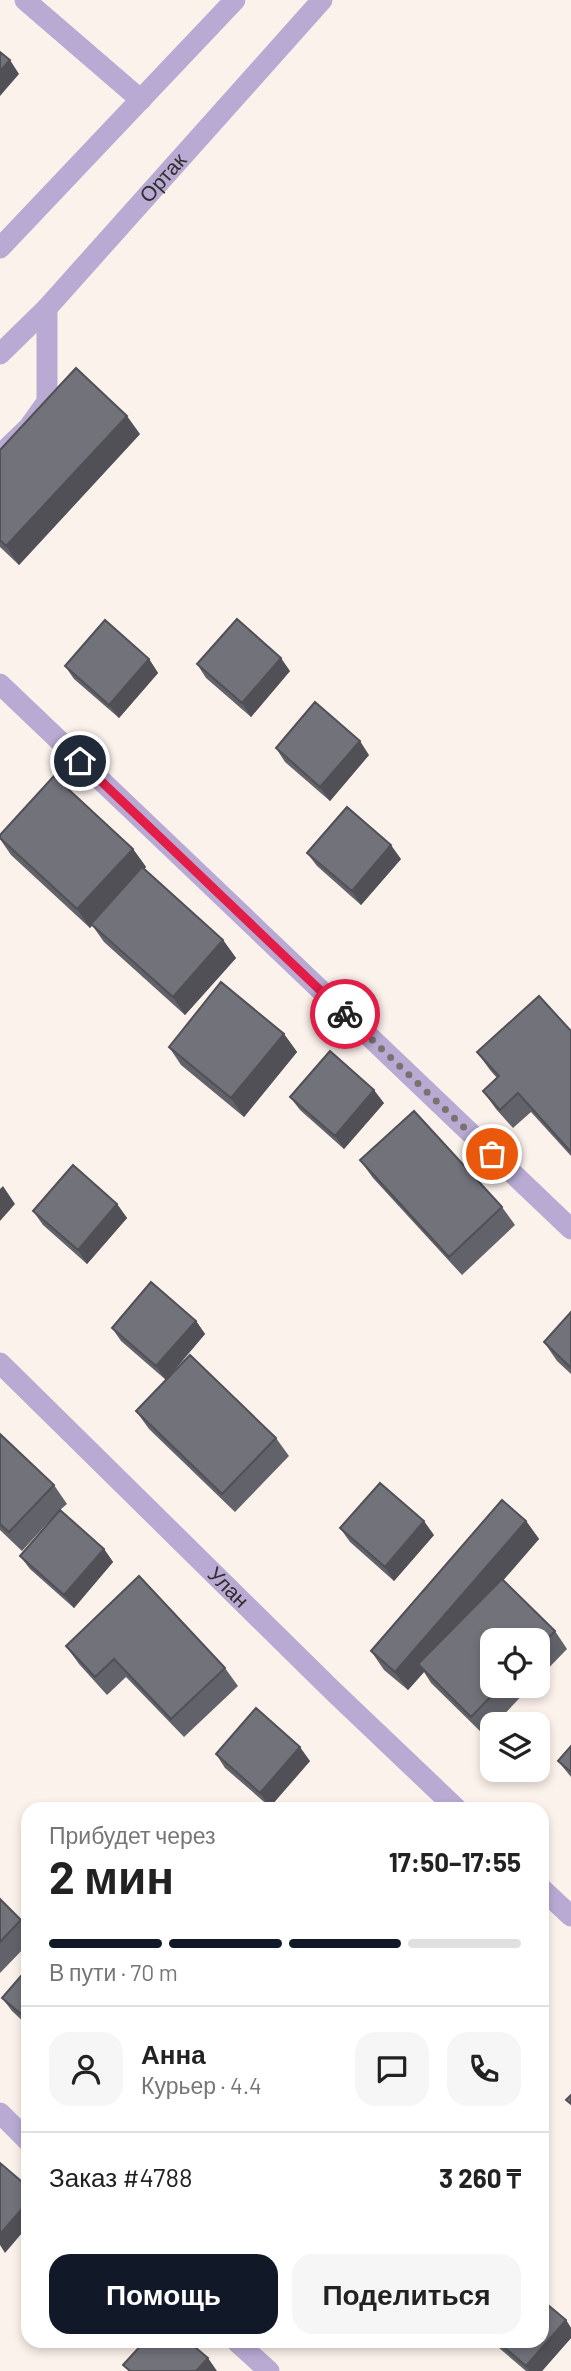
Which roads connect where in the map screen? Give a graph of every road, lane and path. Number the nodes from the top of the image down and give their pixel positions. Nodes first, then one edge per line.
1 (25, 0) edge
2 (234, 0) edge
3 (322, 0) edge
4 (141, 100) junction
5 (0, 248) edge
6 (47, 308) junction
7 (0, 355) edge
8 (0, 455) edge
9 (0, 684) edge
10 (571, 1229) edge
11 (0, 1363) edge
12 (450, 1802) edge
13 (549, 1896) edge
14 (571, 1916) edge
15 (0, 2113) edge
16 (21, 2134) edge
17 (244, 2348) edge
18 (269, 2371) edge

1 - 4 street
2 - 4 street
3 - 6 street, Ортак
4 - 5 street
6 - 7 street, Ортак
6 - 8 street
9 - 10 street
11 - 12 street, Улан
13 - 14 street
15 - 16 street
17 - 18 street

